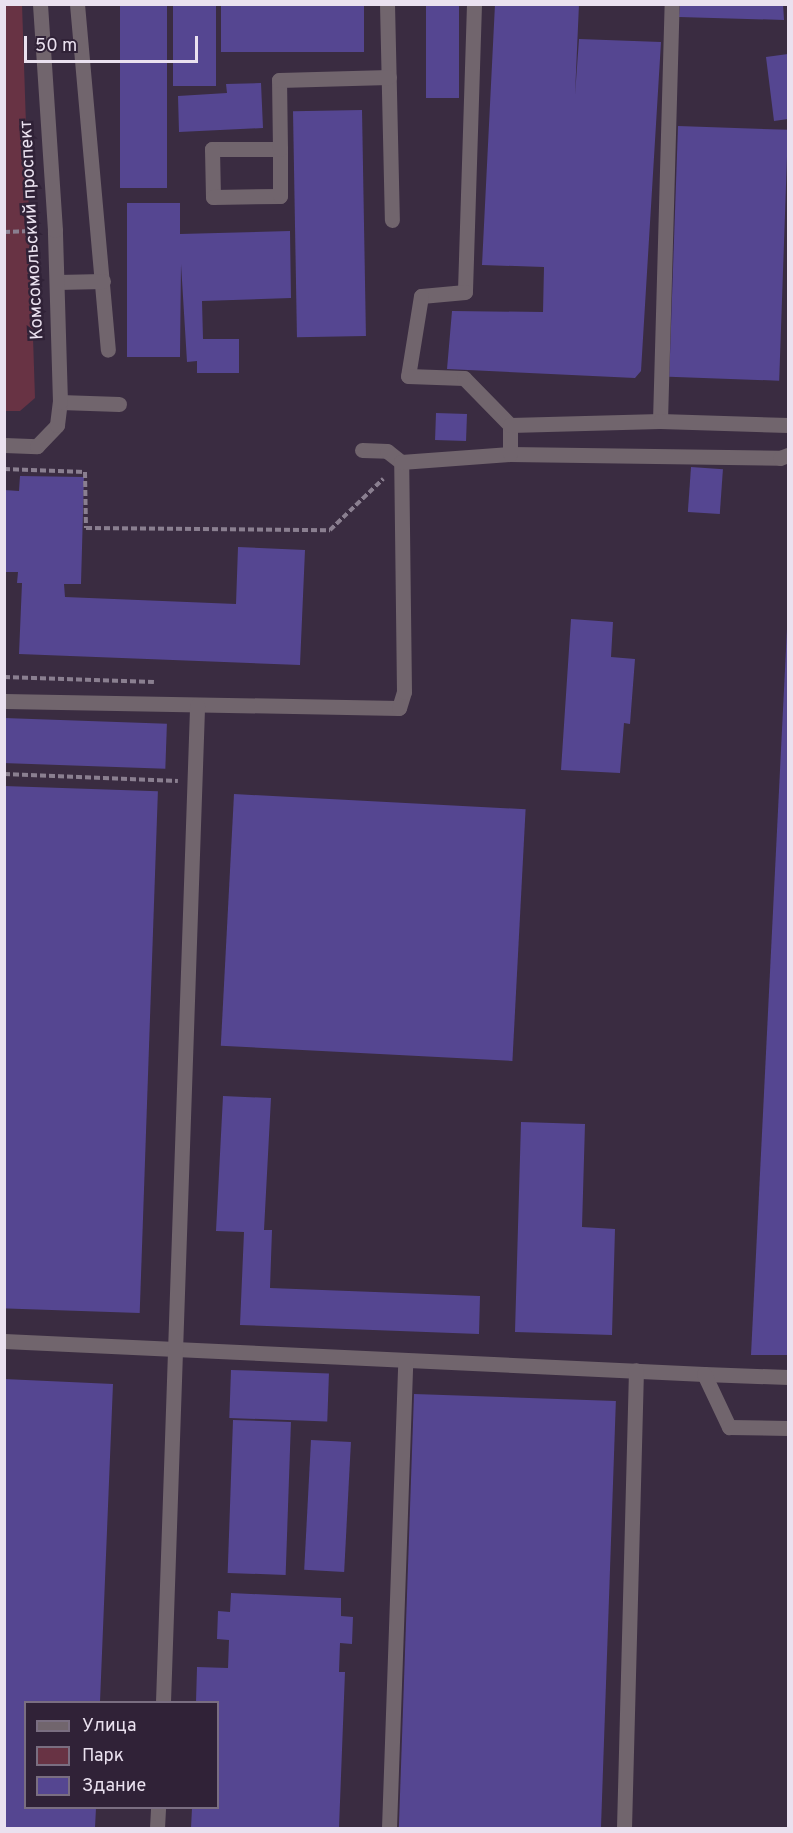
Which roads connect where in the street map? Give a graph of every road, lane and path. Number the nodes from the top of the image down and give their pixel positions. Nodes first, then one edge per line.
1 (40, 4) edge
2 (77, 4) edge
3 (387, 4) edge
4 (474, 4) edge
5 (672, 4) edge
6 (388, 77) junction
7 (280, 149) junction
8 (392, 220) dead end
9 (32, 231) dead end
10 (4, 232) edge
11 (103, 281) junction
12 (57, 282) junction
13 (108, 350) dead end
14 (60, 402) junction
15 (119, 404) dead end
16 (660, 421) junction
17 (510, 425) junction
18 (789, 425) edge
19 (4, 445) edge
20 (362, 450) dead end
21 (510, 454) junction
22 (789, 455) edge
23 (401, 462) junction
24 (4, 469) edge
25 (4, 701) edge
26 (197, 706) junction
27 (4, 774) edge
28 (195, 782) junction
29 (4, 1341) edge
30 (177, 1349) junction
31 (405, 1360) junction
32 (636, 1371) junction
33 (704, 1374) junction
34 (789, 1377) edge
35 (789, 1428) edge
36 (162, 1701) edge
37 (158, 1809) edge
38 (157, 1828) edge
39 (389, 1828) edge
40 (624, 1828) edge

1 - 12 lane, Комсомольский проспект
2 - 11 lane
3 - 6 lane
4 - 17 lane
5 - 16 lane
6 - 7 lane
6 - 8 lane
7 - 7 lane
9 - 10 path
11 - 12 lane
11 - 13 lane
12 - 14 lane, Комсомольский проспект
14 - 15 lane
14 - 19 lane, Комсомольский проспект
16 - 17 lane
16 - 18 lane
17 - 21 lane
20 - 23 lane
21 - 22 lane
21 - 23 lane
23 - 24 path
23 - 26 lane
25 - 26 lane
26 - 28 lane
27 - 28 path
28 - 30 lane
29 - 30 lane
30 - 31 lane
30 - 36 lane
31 - 32 lane
31 - 39 lane
32 - 33 lane
32 - 40 lane
33 - 34 lane
33 - 35 lane
37 - 38 lane

